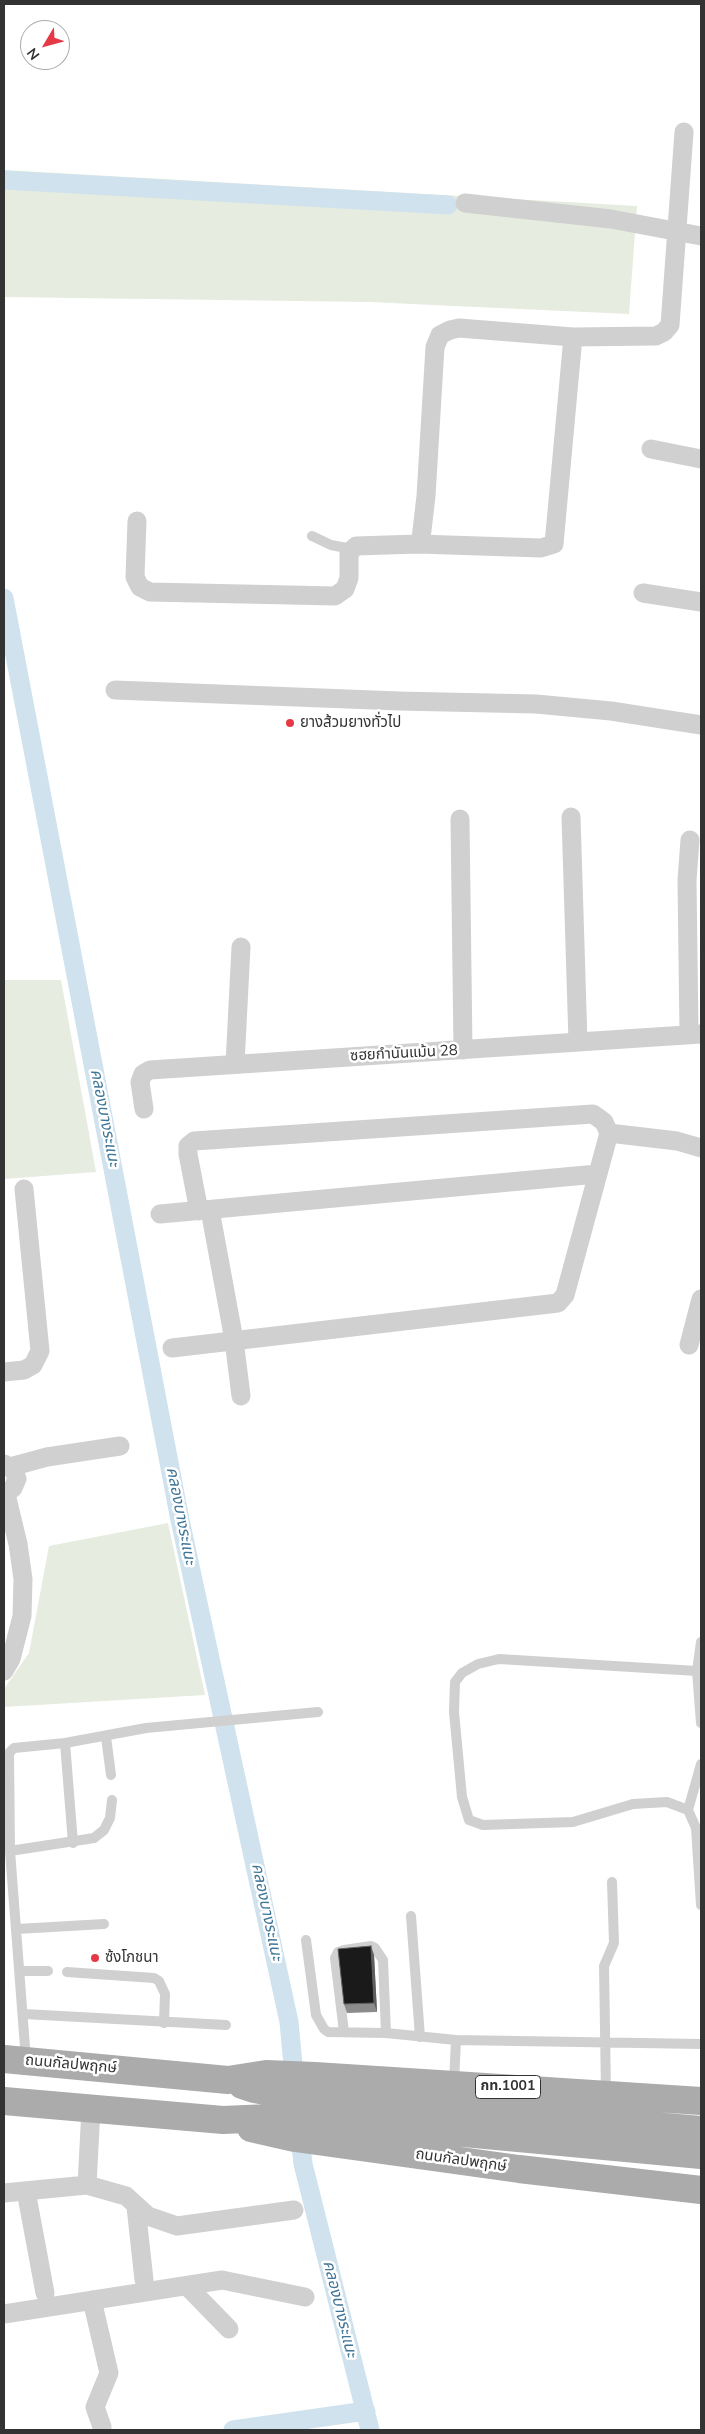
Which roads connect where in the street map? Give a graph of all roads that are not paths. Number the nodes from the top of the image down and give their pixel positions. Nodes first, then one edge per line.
1 (684, 132) dead end
2 (465, 203) dead end
3 (676, 230) junction
4 (701, 236) edge
5 (573, 337) junction
6 (651, 449) dead end
7 (701, 459) edge
8 (137, 522) dead end
9 (312, 536) dead end
10 (418, 544) junction
11 (352, 549) junction
12 (643, 593) dead end
13 (701, 602) edge
14 (115, 690) dead end
15 (701, 725) edge
16 (572, 817) dead end
17 (460, 819) dead end
18 (690, 840) dead end
19 (694, 880) edge
20 (241, 947) dead end
21 (695, 1033) edge
22 (578, 1042) junction
23 (463, 1050) junction
24 (235, 1064) junction
25 (144, 1108) dead end
26 (609, 1133) junction
27 (701, 1148) edge
28 (597, 1174) junction
29 (24, 1189) dead end
30 (204, 1210) junction
31 (160, 1214) dead end
32 (701, 1299) edge
33 (234, 1340) junction
34 (689, 1345) dead end
35 (172, 1348) dead end
36 (4, 1372) edge
37 (242, 1396) dead end
38 (120, 1446) dead end
39 (7, 1465) edge
40 (5, 1494) edge
41 (701, 1642) edge
42 (4, 1671) edge
43 (698, 1671) junction
44 (318, 1712) dead end
45 (701, 1723) edge
46 (106, 1737) junction
47 (65, 1743) junction
48 (701, 1764) edge
49 (111, 1775) dead end
50 (112, 1800) dead end
51 (688, 1810) junction
52 (73, 1843) junction
53 (10, 1851) junction
54 (612, 1882) dead end
55 (701, 1905) edge
56 (411, 1916) dead end
57 (104, 1924) dead end
58 (17, 1929) junction
59 (306, 1940) dead end
60 (20, 1971) junction
61 (48, 1971) dead end
62 (67, 1972) dead end
63 (24, 2014) junction
64 (164, 2023) junction
65 (226, 2025) dead end
66 (344, 2032) junction
67 (386, 2033) junction
68 (420, 2037) junction
69 (456, 2040) junction
70 (605, 2041) junction
71 (701, 2044) edge
72 (15, 2060) edge
73 (454, 2084) junction
74 (606, 2093) junction
75 (4, 2101) edge
76 (701, 2101) edge
77 (290, 2106) junction
78 (91, 2109) junction
79 (319, 2109) junction
80 (701, 2130) edge
81 (701, 2154) edge
82 (87, 2185) junction
83 (701, 2190) edge
84 (26, 2191) junction
85 (4, 2193) edge
86 (136, 2206) junction
87 (294, 2210) dead end
88 (144, 2280) dead end
89 (188, 2286) junction
90 (45, 2293) dead end
91 (306, 2297) dead end
92 (92, 2300) junction
93 (4, 2314) edge
94 (229, 2328) dead end
95 (102, 2427) dead end

1 - 3 street
2 - 3 street
3 - 4 street
3 - 5 street
5 - 10 street
5 - 10 street
6 - 7 street
8 - 11 street
9 - 11 lane
10 - 11 street
12 - 13 street
14 - 15 street
16 - 22 street
17 - 23 street
18 - 19 street
19 - 21 street
20 - 24 street
21 - 22 street, ซฮยกำนันแม้น 28
22 - 23 street, ซฮยกำนันแม้น 28
23 - 24 street, ซฮยกำนันแม้น 28
24 - 25 street, ซฮยกำนันแม้น 28
26 - 27 street
26 - 28 street
26 - 30 street
28 - 30 street
28 - 33 street
29 - 36 street
30 - 31 street
30 - 33 street
32 - 34 street
33 - 35 street
33 - 37 street
38 - 39 street
39 - 40 street
40 - 42 street
41 - 43 lane
43 - 45 lane
43 - 51 lane
44 - 46 lane
46 - 47 lane
46 - 49 lane
47 - 52 lane
47 - 53 lane
48 - 51 lane
50 - 52 lane
51 - 55 lane
52 - 53 lane
53 - 58 lane
54 - 70 lane
56 - 68 lane
57 - 58 lane
58 - 60 lane
59 - 66 lane
60 - 61 lane
60 - 63 lane
62 - 64 lane
63 - 64 lane
63 - 72 lane
64 - 65 lane
66 - 67 lane
66 - 67 lane
67 - 68 lane
68 - 69 lane
69 - 70 lane
69 - 73 lane
70 - 71 lane
70 - 74 lane
72 - 77 main road, ถนนกัลปพฤกษ์ / กท.1001
73 - 74 main road, ถนนกัลปพฤกษ์ / กท.1001
73 - 79 main road, ถนนกัลปพฤกษ์ / กท.1001
74 - 76 main road, ถนนกัลปพฤกษ์ / กท.1001
75 - 78 main road, ถนนกัลปพฤกษ์ / กท.1001
77 - 78 main road, ถนนกัลปพฤกษ์ / กท.1001
77 - 79 main road, ถนนกัลปพฤกษ์ / กท.1001
77 - 79 main road, ถนนกัลปพฤกษ์ / กท.1001
78 - 82 street
79 - 80 main road, ถนนกัลปพฤกษ์ / กท.1001
79 - 81 main road, ถนนกัลปพฤกษ์ / กท.1001
79 - 83 main road, ถนนกัลปพฤกษ์ / กท.1001
82 - 84 street
82 - 86 street
84 - 85 street
84 - 90 street
86 - 87 street
86 - 88 street
89 - 91 street
89 - 92 street
89 - 94 street
92 - 93 street
92 - 95 street

